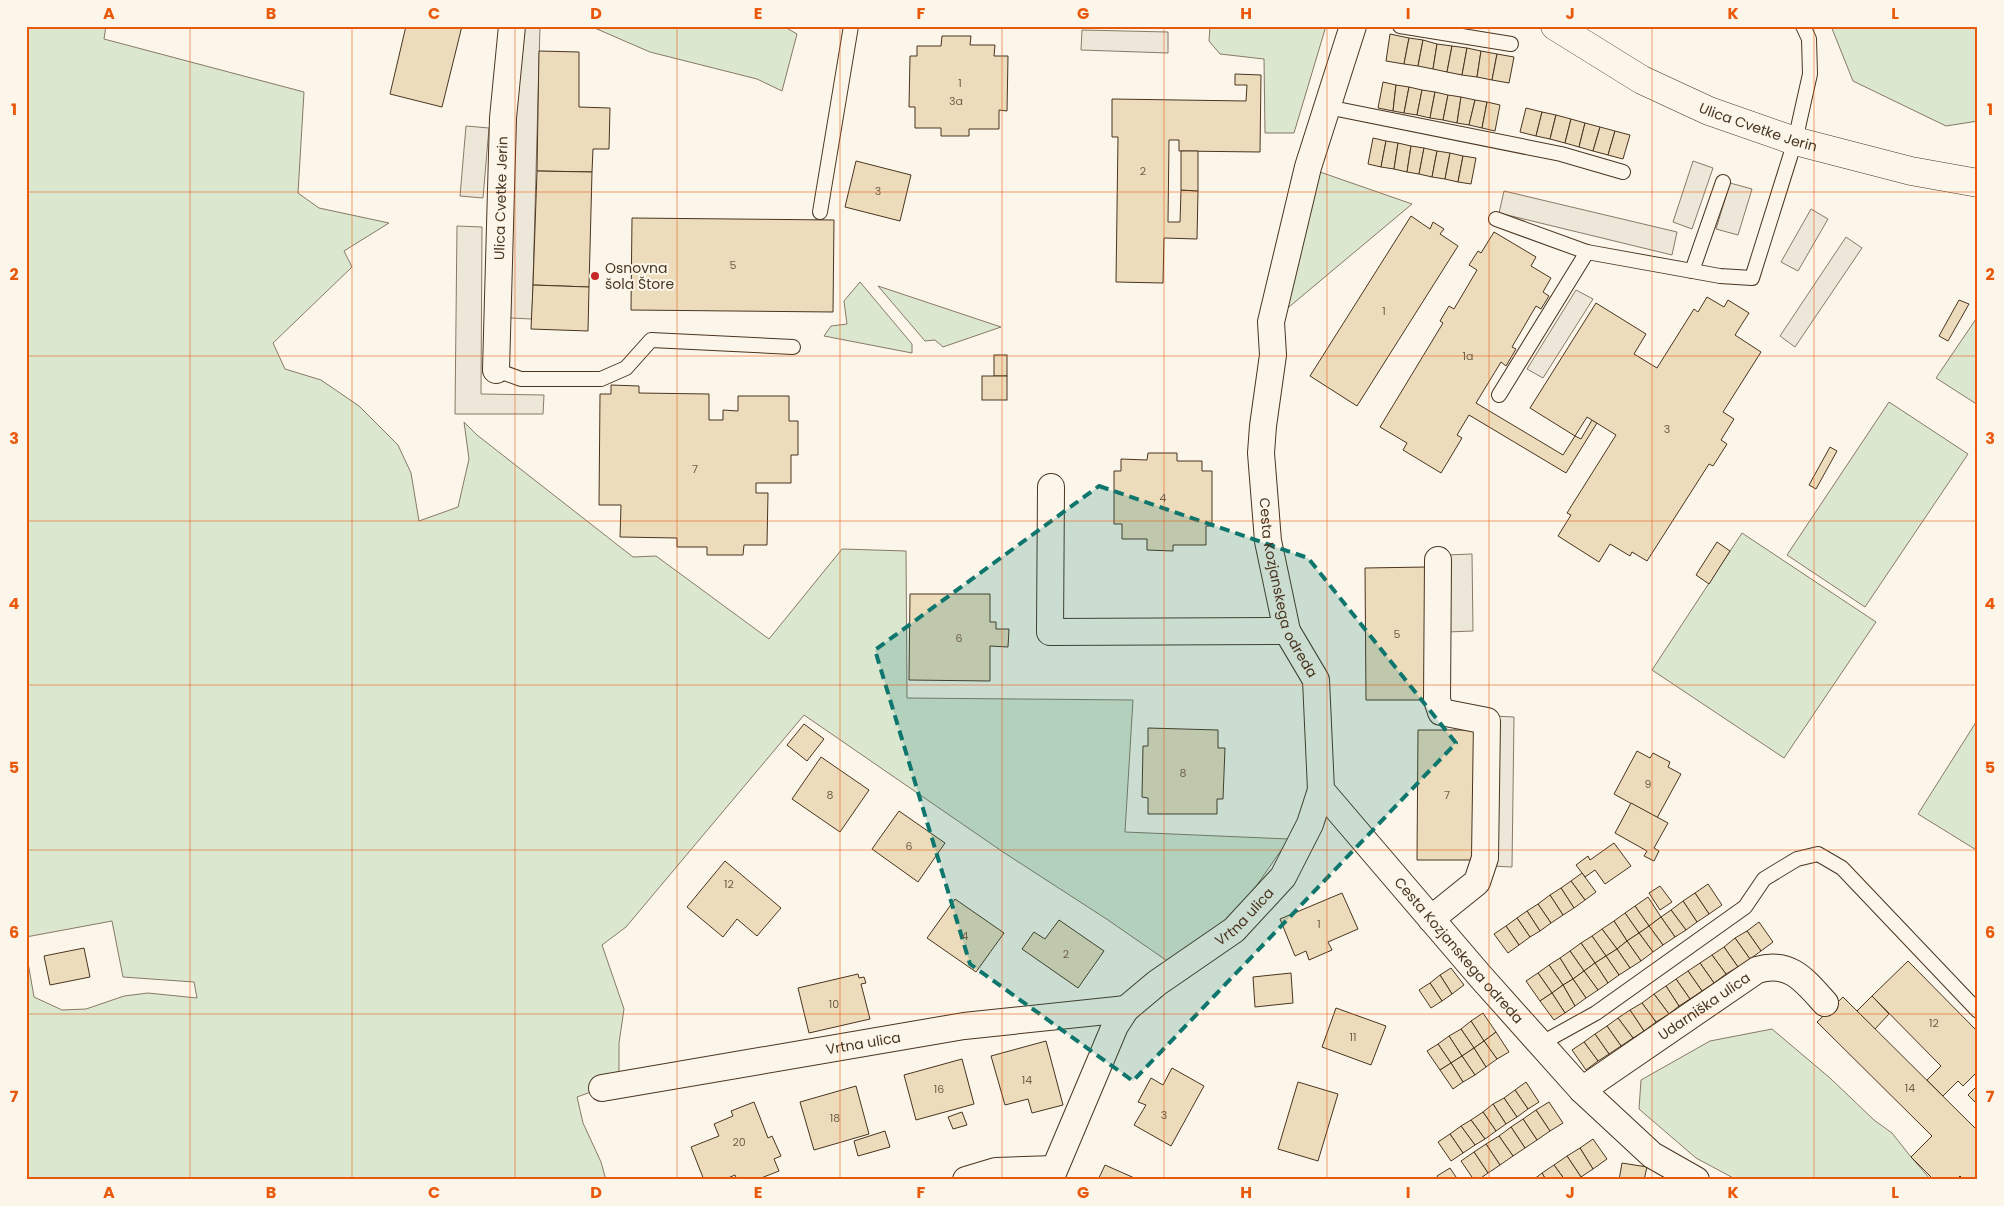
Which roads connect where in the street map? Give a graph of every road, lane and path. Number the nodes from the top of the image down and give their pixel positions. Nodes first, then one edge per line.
1 (512, 26) edge
2 (850, 26) edge
3 (1353, 26) edge
4 (1400, 26) edge
5 (1555, 26) edge
6 (1803, 26) edge
7 (1511, 44) dead end
8 (1327, 107) junction
9 (1795, 141) junction
10 (1623, 172) dead end
11 (1723, 182) dead end
12 (1978, 183) edge
13 (820, 212) dead end
14 (1496, 219) dead end
15 (1587, 252) junction
16 (1692, 271) junction
17 (792, 347) dead end
18 (496, 370) joint
19 (1499, 394) dead end
20 (1052, 487) dead end
21 (1438, 560) dead end
22 (1287, 631) junction
23 (1321, 790) junction
24 (1431, 919) junction
25 (1825, 1003) dead end
26 (1126, 1009) junction
27 (1978, 1011) edge
28 (1540, 1044) junction
29 (602, 1088) dead end
30 (1582, 1090) junction
31 (1052, 1174) edge
32 (966, 1180) edge
33 (1696, 1180) edge

1 - 18 street, Ulica Cvetke Jerin
2 - 13 lane
3 - 8 street, Cesta Kozjanskega odreda
4 - 7 lane
5 - 9 street, Ulica Cvetke Jerin
6 - 9 lane
8 - 10 lane
8 - 22 street, Cesta Kozjanskega odreda
9 - 12 street, Ulica Cvetke Jerin
9 - 16 lane
11 - 16 lane
14 - 15 lane
15 - 16 lane
15 - 19 lane
17 - 18 lane
20 - 22 street
21 - 24 street
22 - 23 street, Cesta Kozjanskega odreda
23 - 24 street, Cesta Kozjanskega odreda
23 - 26 street, Vrtna ulica
24 - 28 street, Cesta Kozjanskega odreda
25 - 30 street, Udarniška ulica
26 - 29 street, Vrtna ulica
26 - 31 street, Vrtna ulica
27 - 28 lane
28 - 30 street, Cesta Kozjanskega odreda
30 - 33 street, Cesta Kozjanskega odreda
31 - 32 street, Vrtna ulica

